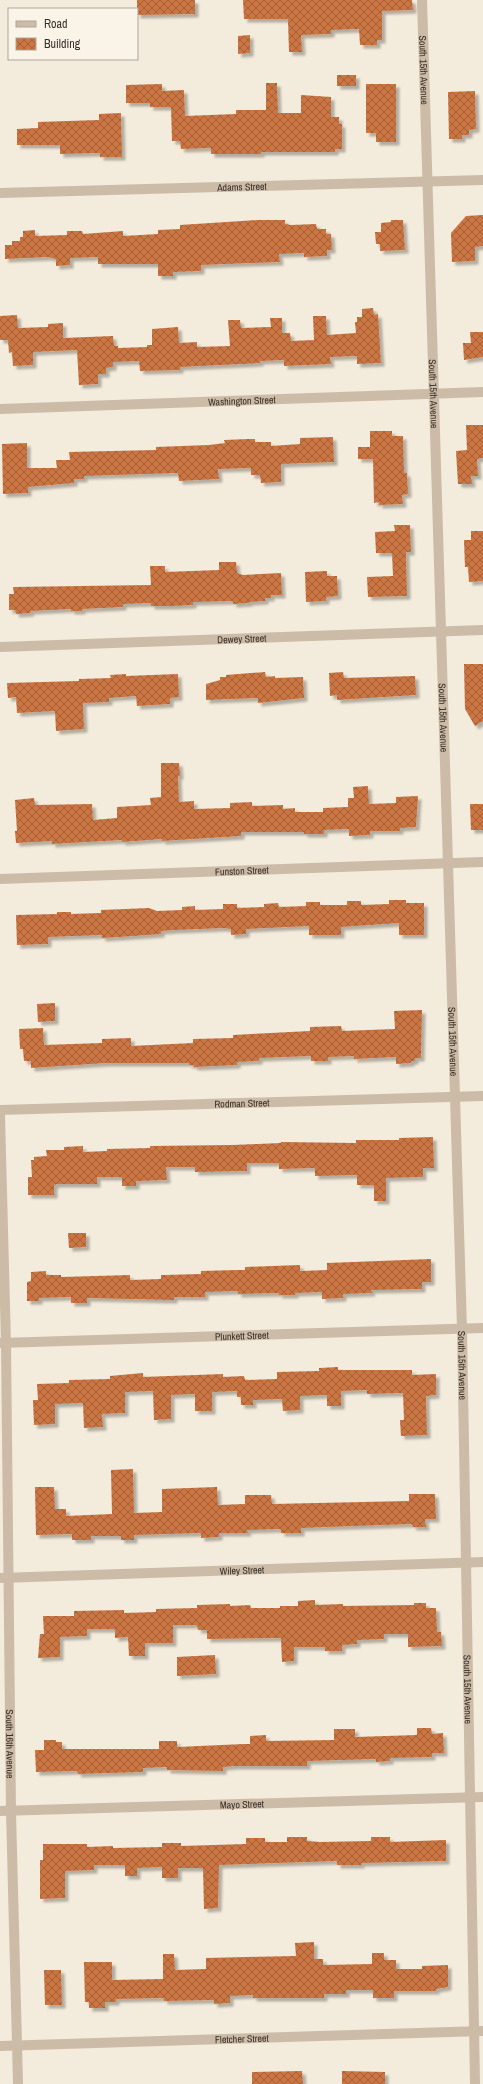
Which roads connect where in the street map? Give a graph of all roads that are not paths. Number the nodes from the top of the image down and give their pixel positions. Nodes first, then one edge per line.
1 (422, 0) edge
2 (483, 180) edge
3 (427, 182) junction
4 (0, 193) edge
5 (483, 392) edge
6 (432, 394) junction
7 (0, 409) edge
8 (483, 630) edge
9 (440, 632) junction
10 (0, 647) edge
11 (483, 862) edge
12 (448, 863) junction
13 (0, 878) edge
14 (483, 1096) edge
15 (455, 1097) junction
16 (0, 1110) edge
17 (0, 1116) edge
18 (483, 1328) edge
19 (462, 1329) junction
20 (3, 1343) edge
21 (465, 1562) junction
22 (483, 1562) edge
23 (4, 1578) edge
24 (483, 1797) edge
25 (470, 1798) junction
26 (0, 1811) edge
27 (11, 1811) junction
28 (479, 2031) edge
29 (18, 2045) junction
30 (0, 2046) edge
31 (18, 2084) edge
32 (475, 2084) edge

1 - 3 street, South 15th Avenue
2 - 3 street, Adams Street
3 - 4 street, Adams Street
3 - 6 street, South 15th Avenue
5 - 6 street, Washington Street
6 - 7 street, Washington Street
6 - 9 street, South 15th Avenue
8 - 9 street, Dewey Street
9 - 10 street, Dewey Street
9 - 12 street, South 15th Avenue
11 - 12 street, Funston Street
12 - 13 street, Funston Street
12 - 15 street, South 15th Avenue
14 - 15 street, Rodman Street
15 - 16 street, Rodman Street
15 - 19 street, South 15th Avenue
17 - 20 street, South 16th Avenue
18 - 19 street, Plunkett Street
19 - 20 street, Plunkett Street
19 - 21 street, South 15th Avenue
20 - 23 street, South 16th Avenue
21 - 22 street, Wiley Street
21 - 23 street, Wiley Street
21 - 25 street, South 15th Avenue
23 - 27 street, South 16th Avenue
24 - 25 street, Mayo Street
25 - 27 street, Mayo Street
25 - 28 street, South 15th Avenue
26 - 27 street, Mayo Street
27 - 29 street, South 16th Avenue
28 - 29 street, Fletcher Street
28 - 32 street, South 15th Avenue
29 - 30 street, Fletcher Street
29 - 31 street, South 16th Avenue

